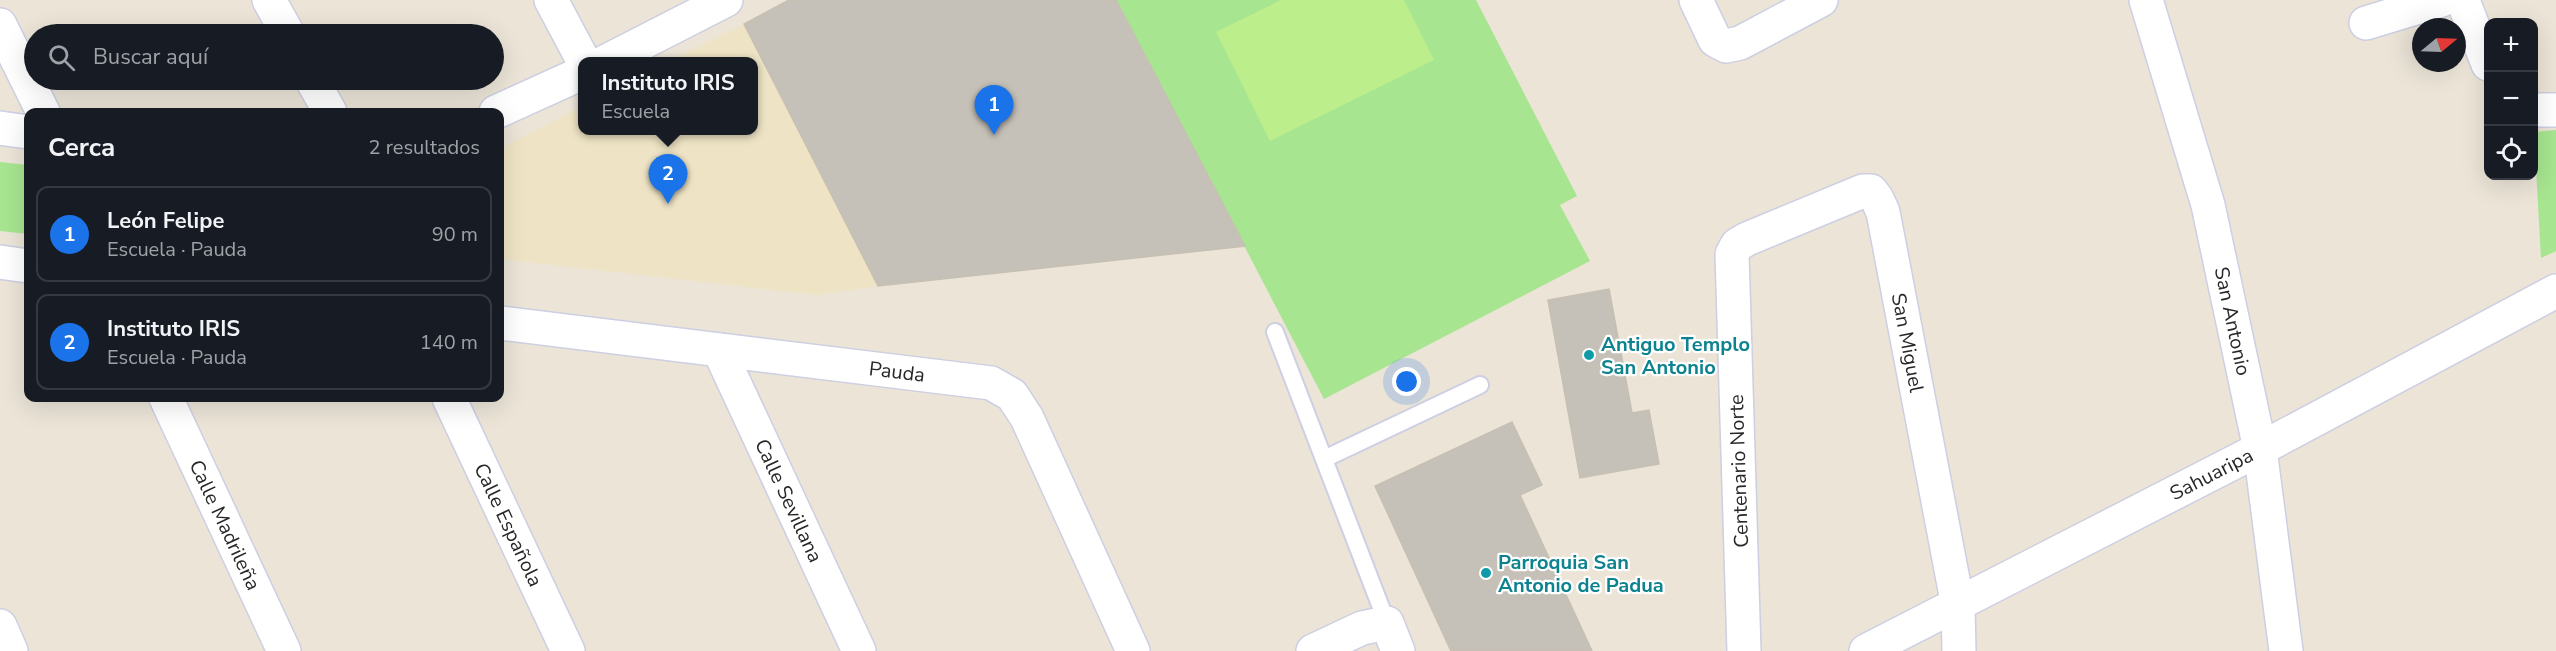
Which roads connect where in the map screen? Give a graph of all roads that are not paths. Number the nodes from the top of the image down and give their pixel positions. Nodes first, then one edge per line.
1 (269, 0) edge
2 (551, 0) edge
3 (726, 0) edge
4 (1695, 0) edge
5 (1821, 0) edge
6 (2146, 0) edge
7 (2442, 0) edge
8 (2461, 0) edge
9 (2366, 23) dead end
10 (282, 24) edge
11 (0, 25) edge
12 (2484, 54) edge
13 (581, 57) edge
14 (615, 57) edge
15 (24, 74) edge
16 (578, 75) edge
17 (32, 90) edge
18 (318, 90) edge
19 (41, 108) edge
20 (328, 108) edge
21 (504, 108) edge
22 (2538, 110) edge
23 (2556, 110) edge
24 (0, 128) edge
25 (24, 131) edge
26 (1732, 254) joint
27 (0, 262) edge
28 (24, 265) edge
29 (2556, 291) edge
30 (504, 323) edge
31 (1275, 332) dead end
32 (719, 350) junction
33 (1480, 386) dead end
34 (168, 402) edge
35 (451, 402) edge
36 (2260, 449) junction
37 (1324, 459) junction
38 (1958, 606) junction
39 (0, 626) edge
40 (1392, 637) edge
41 (11, 651) edge
42 (284, 651) edge
43 (568, 651) edge
44 (859, 651) edge
45 (1133, 651) edge
46 (1313, 651) edge
47 (1744, 651) edge
48 (1866, 651) edge
49 (1959, 651) edge
50 (2286, 651) edge

1 - 10 street
2 - 13 street
3 - 14 street
4 - 5 street
6 - 36 street, San Antonio
7 - 9 street
8 - 12 street
11 - 15 street
16 - 21 street
17 - 19 street
18 - 20 street
22 - 23 street
24 - 25 street
26 - 38 street, San Miguel
26 - 47 street, Centenario Norte
27 - 28 street
29 - 36 street, Sahuaripa
30 - 32 street, Pauda
31 - 37 lane
32 - 44 street, Calle Sevillana
32 - 45 street, Pauda
33 - 37 lane
34 - 42 street, Calle Madrileña
35 - 43 street, Calle Española
36 - 38 street, Sahuaripa
36 - 50 street, San Antonio
37 - 40 lane
38 - 48 street, Sahuaripa
38 - 49 street, San Miguel
39 - 41 street
40 - 46 street

